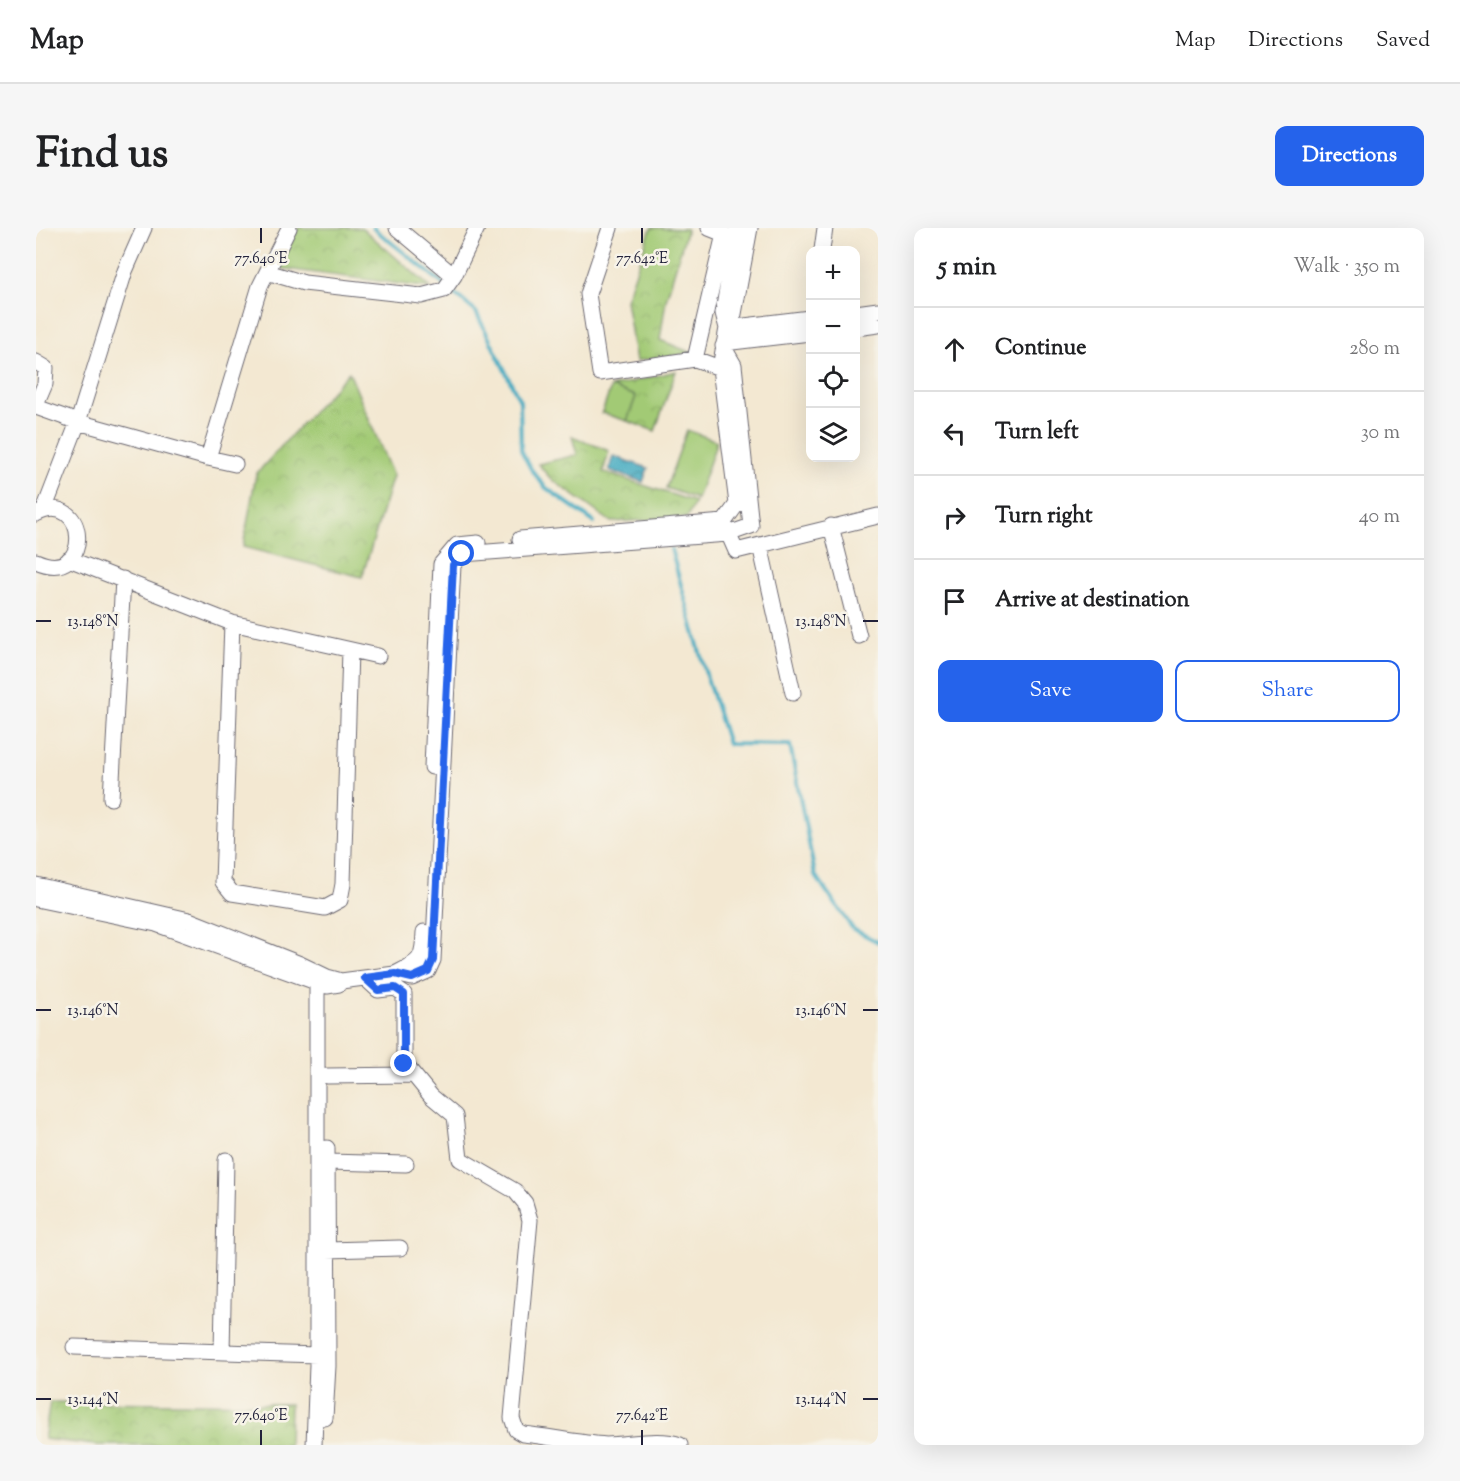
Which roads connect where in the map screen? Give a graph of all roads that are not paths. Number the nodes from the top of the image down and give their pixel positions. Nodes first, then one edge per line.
1 (144, 228) edge
2 (289, 228) edge
3 (397, 228) edge
4 (477, 228) edge
5 (610, 228) edge
6 (709, 228) edge
7 (737, 228) edge
8 (750, 228) edge
9 (825, 228) edge
10 (823, 246) edge
11 (267, 272) junction
12 (454, 276) junction
13 (878, 310) edge
14 (860, 312) edge
15 (806, 319) edge
16 (878, 325) edge
17 (860, 327) edge
18 (806, 333) edge
19 (725, 339) junction
20 (695, 359) junction
21 (36, 362) edge
22 (720, 368) junction
23 (36, 406) edge
24 (78, 422) junction
25 (208, 458) junction
26 (235, 464) dead end
27 (40, 512) edge
28 (878, 516) edge
29 (831, 526) junction
30 (726, 528) junction
31 (760, 545) junction
32 (69, 559) junction
33 (36, 561) edge
34 (123, 579) junction
35 (232, 623) junction
36 (859, 636) dead end
37 (350, 650) junction
38 (378, 656) dead end
39 (792, 693) dead end
40 (111, 798) dead end
41 (36, 885) edge
42 (36, 899) edge
43 (365, 978) junction
44 (328, 984) junction
45 (412, 1075) junction
46 (327, 1076) junction
47 (226, 1160) dead end
48 (327, 1162) junction
49 (406, 1164) dead end
50 (400, 1248) dead end
51 (327, 1250) junction
52 (74, 1347) dead end
53 (222, 1352) junction
54 (317, 1355) junction
55 (314, 1445) edge
56 (324, 1445) edge
57 (680, 1445) edge

1 - 24 street
2 - 11 street
3 - 12 street
4 - 12 street
5 - 20 street
6 - 20 street
7 - 19 street
8 - 19 street
9 - 10 street
11 - 12 street
11 - 25 street
13 - 14 street
15 - 19 street
16 - 17 street
18 - 19 street
19 - 22 street
19 - 30 street
20 - 22 street
21 - 23 street
22 - 30 street
23 - 24 street
24 - 25 street
24 - 27 street
25 - 26 street
27 - 32 street
28 - 29 street
29 - 31 street
29 - 36 street
30 - 31 street
30 - 43 street
31 - 39 street
32 - 33 street
32 - 34 street
34 - 35 street
34 - 40 street
35 - 37 street
35 - 37 street
37 - 38 street
41 - 44 street
42 - 44 street
43 - 44 street
43 - 45 street
44 - 46 street
44 - 54 street
45 - 46 street
45 - 57 street
46 - 48 street
47 - 53 street
48 - 49 street
48 - 51 street
50 - 51 street
51 - 56 street
52 - 53 street
53 - 54 street
54 - 55 street

